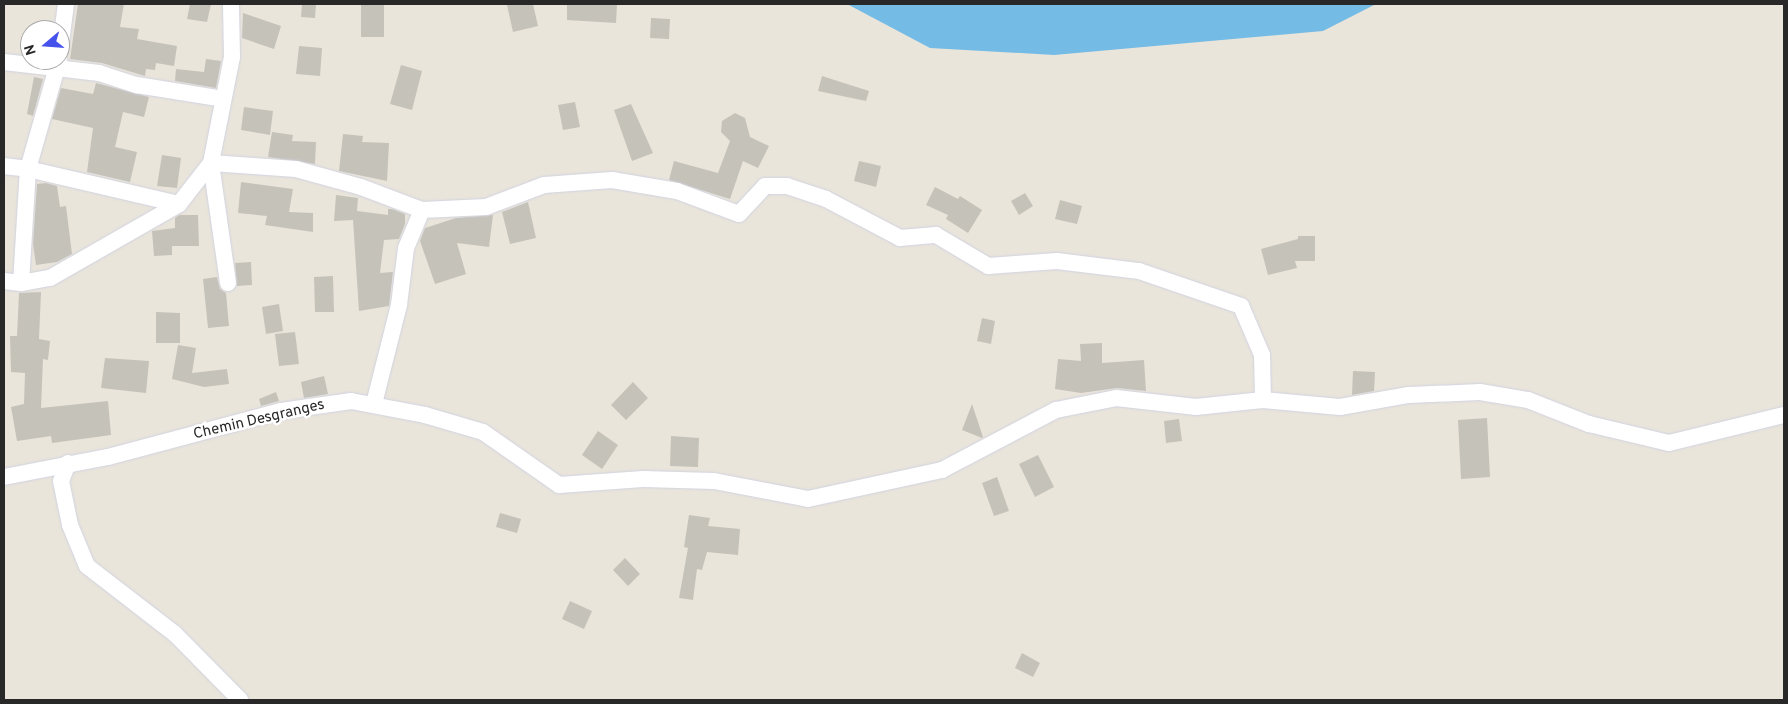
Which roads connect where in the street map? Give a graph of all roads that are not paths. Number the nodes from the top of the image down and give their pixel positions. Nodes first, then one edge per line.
1 (66, 4) edge
2 (231, 4) edge
3 (64, 20) edge
4 (4, 62) edge
5 (20, 63) edge
6 (70, 67) edge
7 (57, 70) edge
8 (223, 100) junction
9 (211, 163) junction
10 (4, 166) edge
11 (28, 168) junction
12 (179, 204) junction
13 (422, 210) junction
14 (4, 281) edge
15 (21, 283) junction
16 (228, 283) dead end
17 (1263, 400) junction
18 (374, 404) junction
19 (1784, 415) edge
20 (68, 463) junction
21 (4, 477) edge
22 (240, 700) edge

1 - 3 street
2 - 8 street
4 - 5 street
6 - 8 street
7 - 11 street
8 - 9 street
9 - 12 street
9 - 13 street
9 - 16 street
10 - 11 street
11 - 12 street
11 - 15 street
12 - 15 street
13 - 17 street
13 - 18 street
14 - 15 street
17 - 18 street, Chemin Desgranges
17 - 19 street, Chemin Desgranges
18 - 20 street, Chemin Desgranges
20 - 21 street, Chemin Desgranges
20 - 22 street

